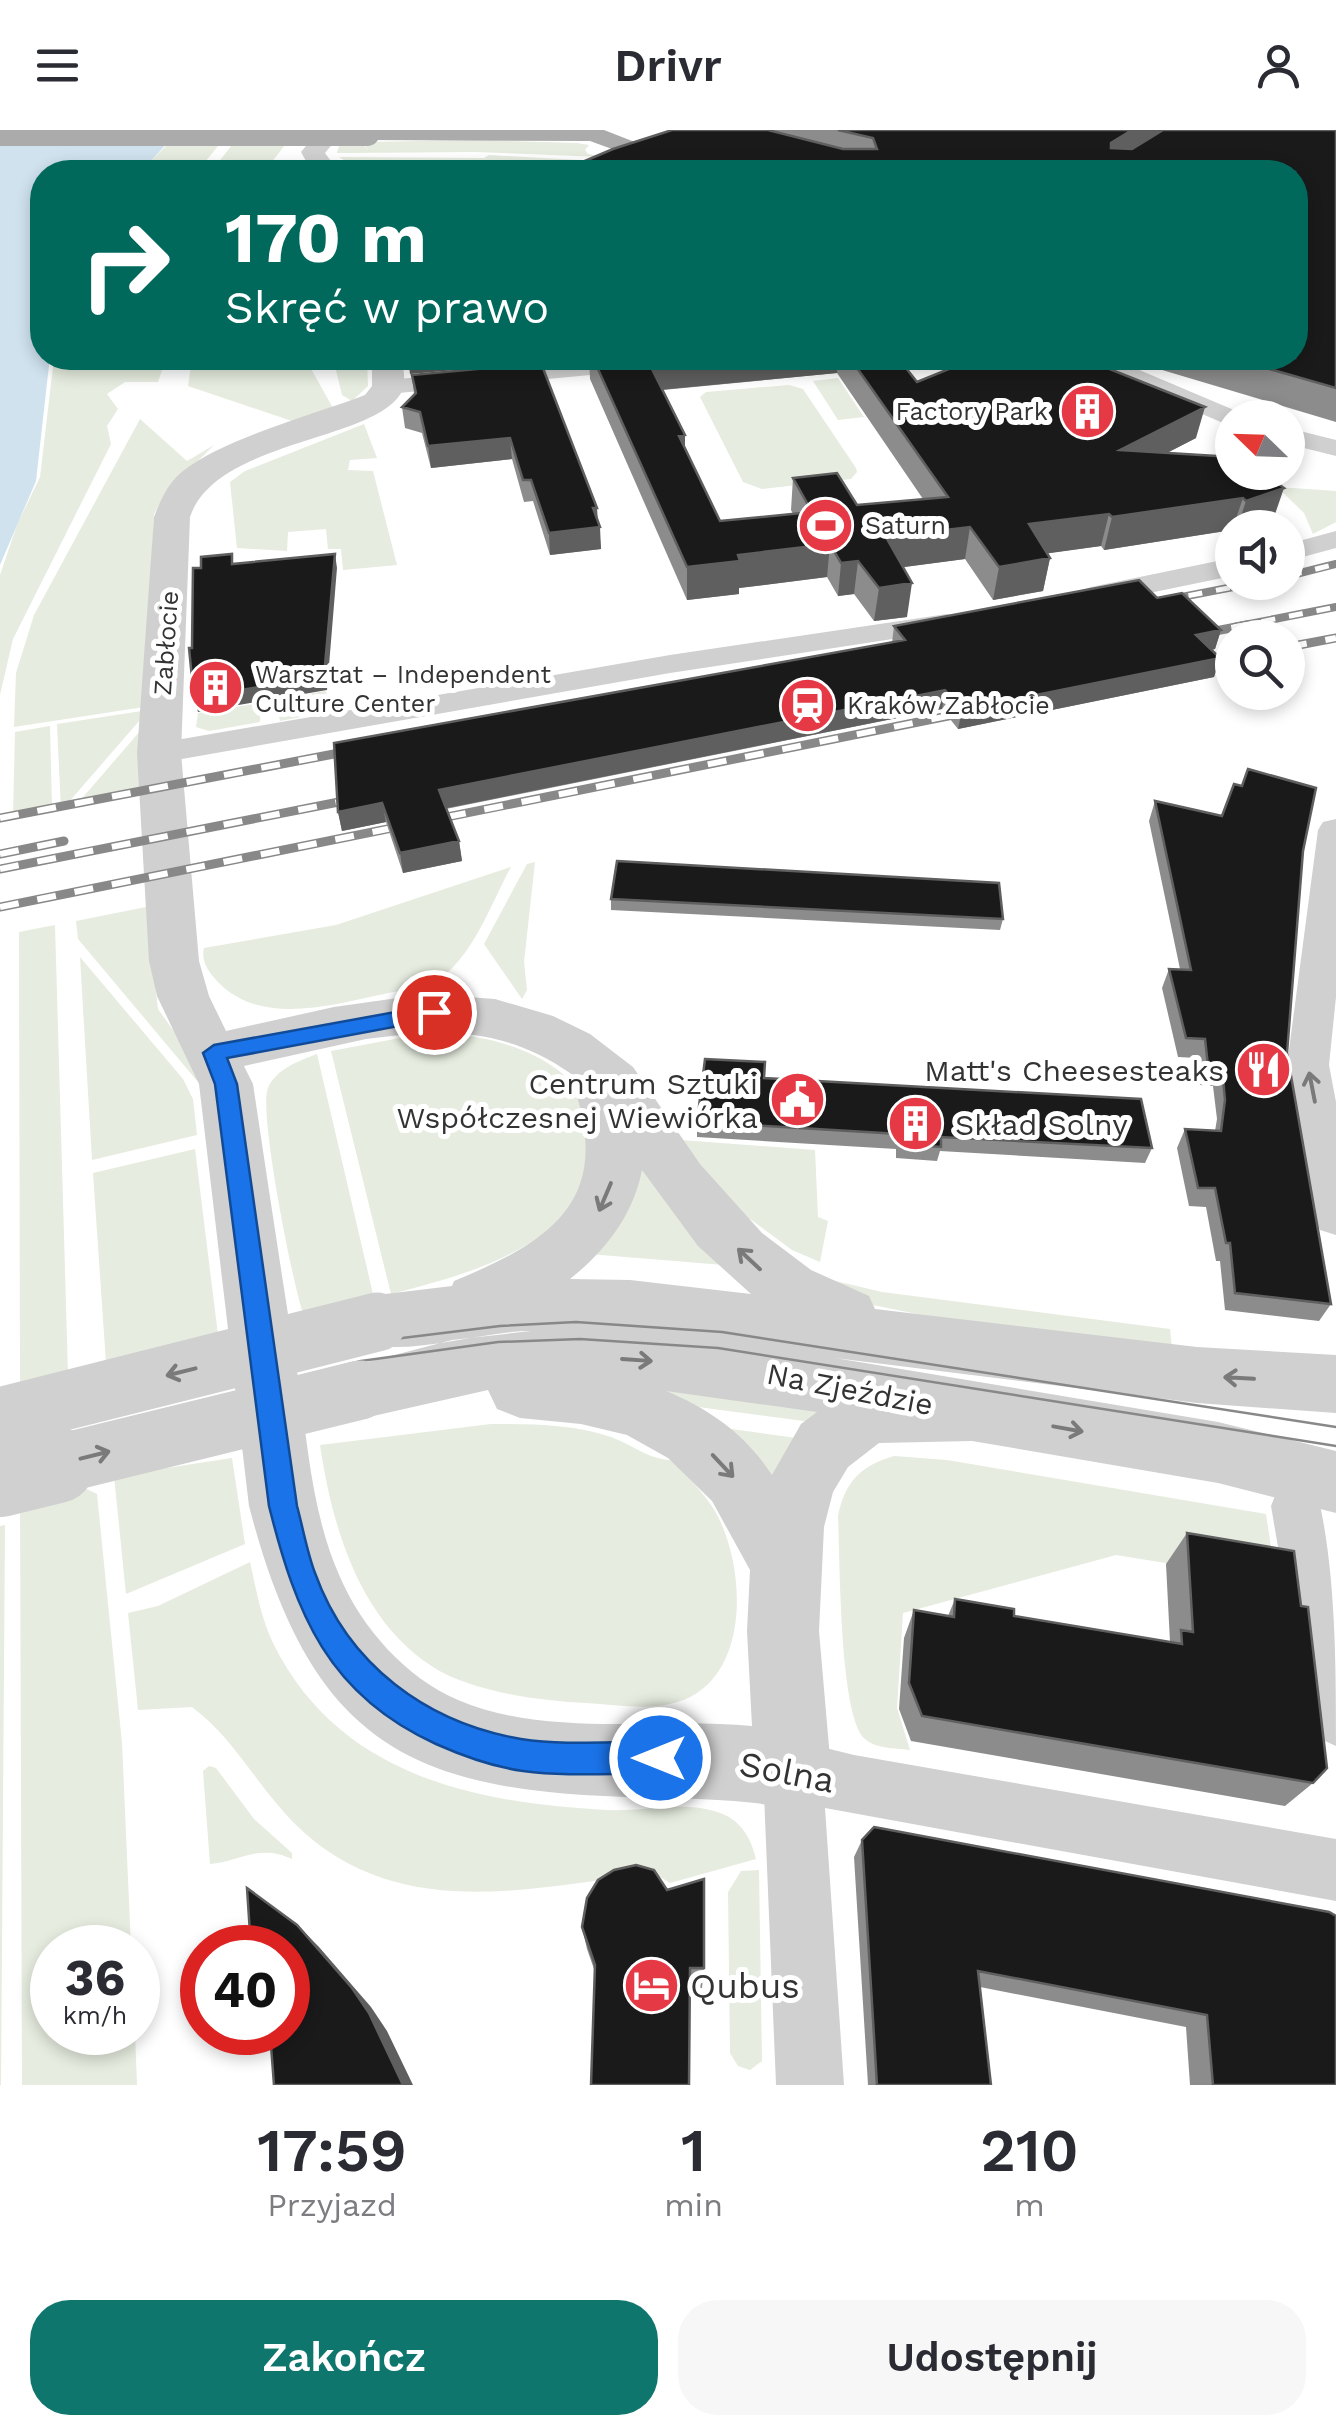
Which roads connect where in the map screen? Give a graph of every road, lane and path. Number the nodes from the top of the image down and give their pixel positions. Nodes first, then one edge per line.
1 (332, 130) edge
2 (502, 130) edge
3 (630, 130) edge
4 (472, 132) edge
5 (0, 133) edge
6 (651, 149) junction
7 (315, 160) edge
8 (625, 160) edge
9 (437, 370) edge
10 (1120, 370) edge
11 (388, 372) edge
12 (1215, 411) edge
13 (1305, 440) edge
14 (1336, 448) edge
15 (1336, 539) edge
16 (1305, 548) edge
17 (1215, 570) edge
18 (1054, 603) edge
19 (977, 617) edge
20 (159, 753) junction
21 (1336, 830) edge
22 (1330, 921) edge
23 (570, 1047) junction
24 (214, 1053) junction
25 (1336, 1217) edge
26 (444, 1311) junction
27 (966, 1345) junction
28 (380, 1364) junction
29 (1336, 1384) edge
30 (972, 1412) junction
31 (0, 1418) edge
32 (0, 1478) edge
33 (1313, 1481) edge
34 (782, 1561) junction
35 (1336, 1717) edge
36 (793, 1770) junction
37 (1336, 1870) edge
38 (810, 2085) edge

1 - 7 street
2 - 4 main road
3 - 6 main road
4 - 5 main road, bridge
4 - 6 main road
6 - 8 street
9 - 11 street
10 - 12 street
11 - 20 street, Zabłocie
13 - 14 street
15 - 16 street
17 - 18 street
19 - 20 street
20 - 24 street, Zabłocie
21 - 22 street
25 -> 22 street
23 - 24 street
23 -> 26 street
27 -> 23 street
24 - 36 street, Solna
26 - 27 street, Na Zjeździe
26 - 28 street, Na Zjeździe
29 -> 27 street, Na Zjeździe
28 -> 30 street, Na Zjeździe
28 -> 31 street, bridge
32 -> 28 street, bridge
28 -> 34 street
30 -> 33 street, Na Zjeździe
30 - 34 street
33 - 35 street
34 - 36 street
36 - 37 street, Solna
36 - 38 street

